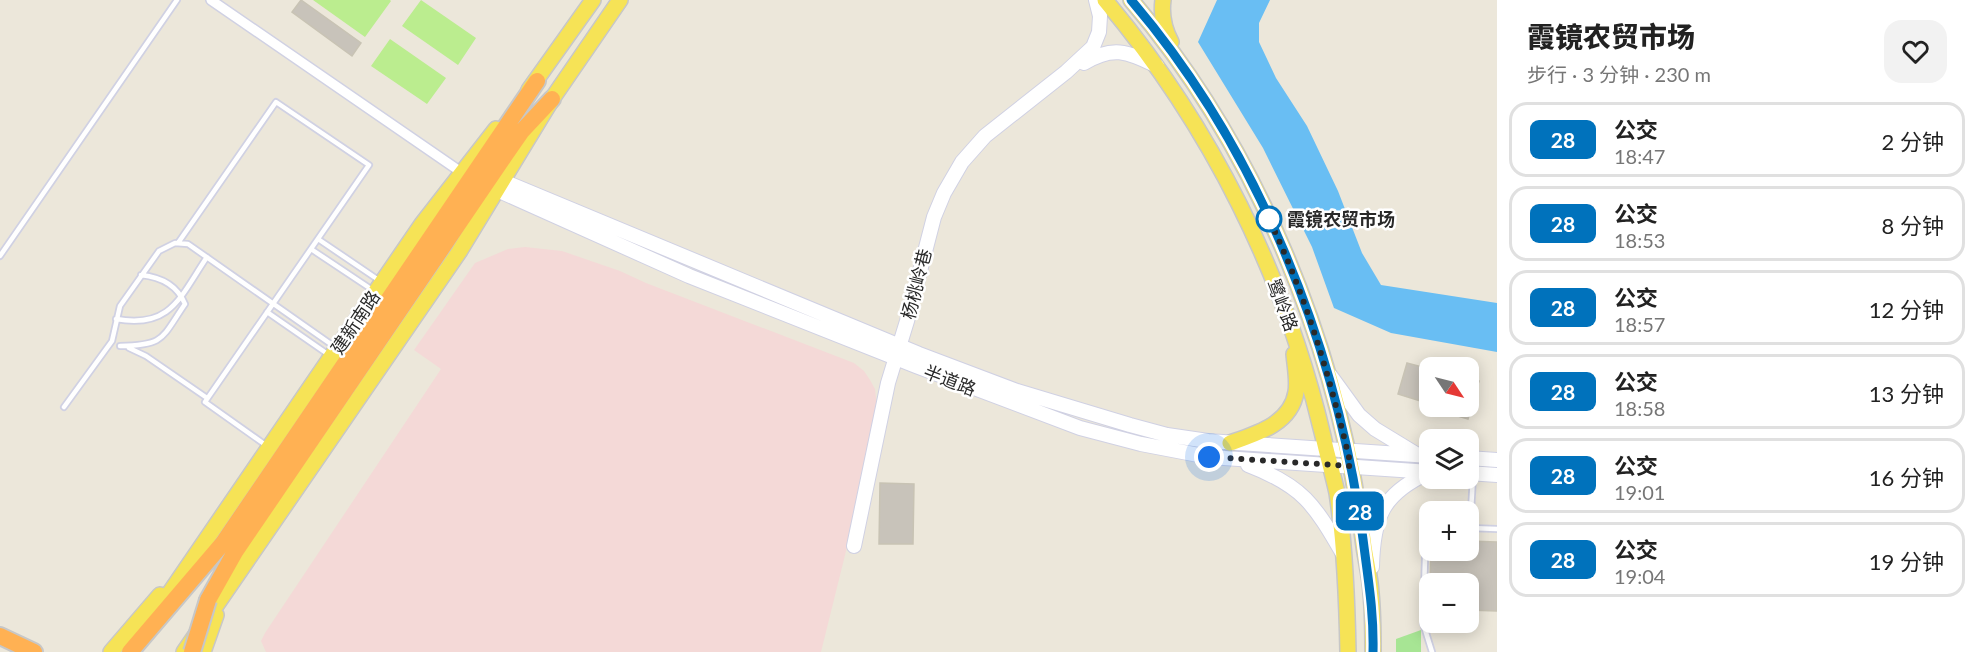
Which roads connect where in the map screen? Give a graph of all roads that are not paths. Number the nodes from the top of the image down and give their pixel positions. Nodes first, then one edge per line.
1 (177, 0) edge
2 (211, 0) edge
3 (593, 0) edge
4 (620, 0) edge
5 (1096, 0) edge
6 (1105, 0) edge
7 (1131, 0) edge
8 (1163, 0) edge
9 (1157, 66) junction
10 (1066, 72) junction
11 (1188, 76) junction
12 (537, 81) junction
13 (552, 99) junction
14 (461, 172) junction
15 (500, 186) junction
16 (318, 239) junction
17 (178, 243) junction
18 (311, 249) junction
19 (0, 256) edge
20 (207, 257) junction
21 (141, 275) junction
22 (379, 287) junction
23 (181, 295) junction
24 (273, 304) junction
25 (267, 312) junction
26 (116, 319) junction
27 (1292, 327) junction
28 (120, 346) junction
29 (107, 348) junction
30 (897, 351) junction
31 (334, 352) junction
32 (1326, 369) junction
33 (207, 398) junction
34 (64, 407) dead end
35 (1230, 443) junction
36 (270, 447) junction
37 (1419, 453) edge
38 (1419, 456) edge
39 (1328, 457) junction
40 (1349, 459) junction
41 (1479, 459) edge
42 (1235, 460) junction
43 (1497, 460) edge
44 (1419, 470) edge
45 (1479, 474) edge
46 (1497, 475) edge
47 (1419, 478) edge
48 (1479, 528) edge
49 (1497, 529) edge
50 (854, 546) dead end
51 (201, 547) junction
52 (1342, 554) junction
53 (247, 557) junction
54 (1425, 561) edge
55 (1371, 593) junction
56 (0, 636) edge
57 (34, 652) edge
58 (111, 652) edge
59 (129, 652) edge
60 (184, 652) edge
61 (192, 652) edge
62 (203, 652) edge
63 (1348, 652) edge
64 (1373, 652) edge
65 (1432, 652) edge

1 - 19 lane
2 - 14 street
3 - 12 main road, 建新南路
4 - 13 main road
5 - 10 main road
6 - 9 main road, 鹭岭路
7 - 11 main road, 鹭岭路
8 - 11 main road
9 - 10 main road
9 - 27 main road, 鹭岭路
10 - 30 main road, 杨桃岭巷
11 - 32 main road, 鹭岭路
12 - 14 main road, 建新南路
12 - 59 highway
13 - 15 main road
13 - 61 highway, bridge
14 - 22 main road, 建新南路
15 - 30 main road, 半道路
15 - 53 main road
16 - 17 lane
16 - 18 lane
16 - 22 lane
17 - 20 lane
17 - 21 lane
18 - 22 lane
18 - 24 lane
20 - 23 lane
20 - 24 lane
21 - 23 lane
21 - 26 lane
22 - 31 main road, 建新南路
23 - 26 lane
23 - 28 lane
24 - 25 lane
24 - 31 lane
25 - 31 lane
25 - 33 lane
26 - 29 lane
27 - 35 main road
27 - 39 main road, 鹭岭路
28 - 29 lane
28 - 33 lane
29 - 34 lane
30 - 35 main road, 半道路
30 - 42 main road, 半道路
30 - 50 main road, 杨桃岭巷
31 - 36 main road, 建新南路
32 - 37 main road
32 - 40 main road, 鹭岭路
33 - 36 lane
35 - 39 main road, 半道路
36 - 51 main road, 建新南路
38 - 40 main road, 半道路
39 - 40 main road, 半道路
39 - 42 main road, 半道路
39 - 52 main road, 鹭岭路
40 - 44 main road, 半道路
40 - 55 main road, 鹭岭路
41 - 43 main road
42 - 52 main road
45 - 46 main road
47 - 55 main road
48 - 49 lane
51 - 58 main road
51 - 59 main road, 建新南路
52 - 63 main road, 鹭岭路
53 - 60 main road
53 - 62 main road
54 - 65 lane
55 - 64 main road, 鹭岭路
56 - 57 highway

